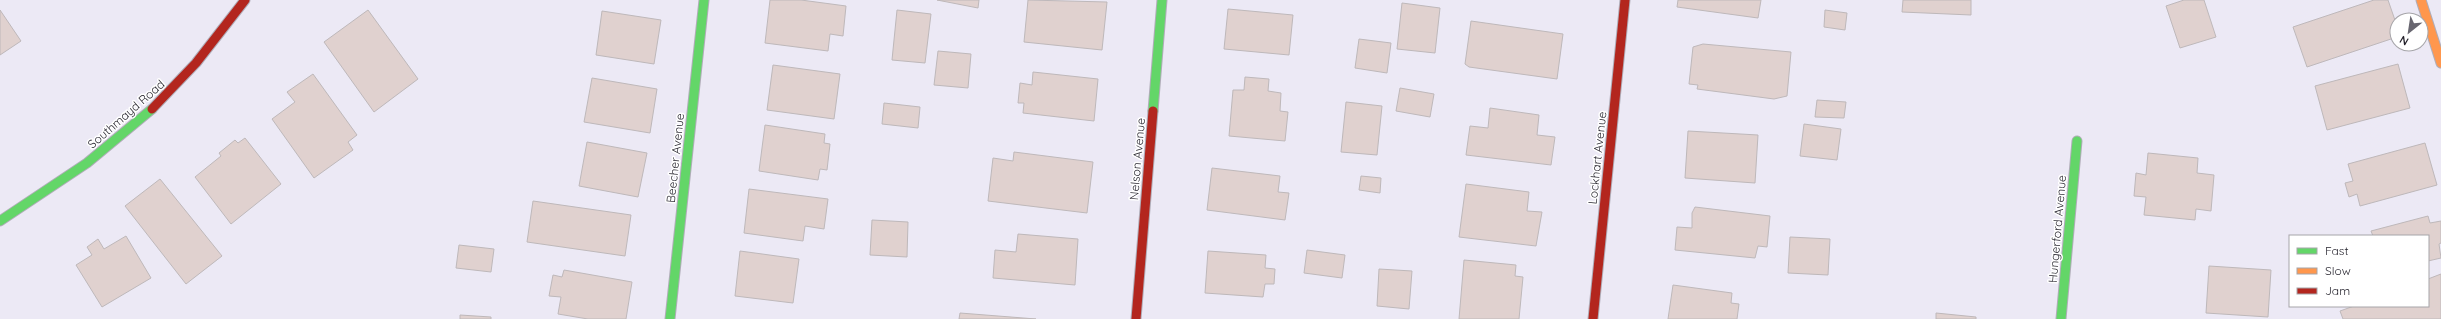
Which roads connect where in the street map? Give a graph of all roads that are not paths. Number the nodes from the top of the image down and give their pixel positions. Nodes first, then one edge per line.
1 (245, 0) edge
2 (704, 0) edge
3 (1162, 0) edge
4 (1624, 0) edge
5 (2421, 0) edge
6 (2441, 63) edge
7 (2077, 140) dead end
8 (0, 221) edge
9 (670, 319) edge
10 (1136, 319) edge
11 (1593, 319) edge
12 (2061, 319) edge

1 - 8 street, Southmayd Road
2 - 9 street, Beecher Avenue
3 - 10 street, Nelson Avenue
4 - 11 street, Lockhart Avenue
5 - 6 street
7 - 12 street, Hungerford Avenue

